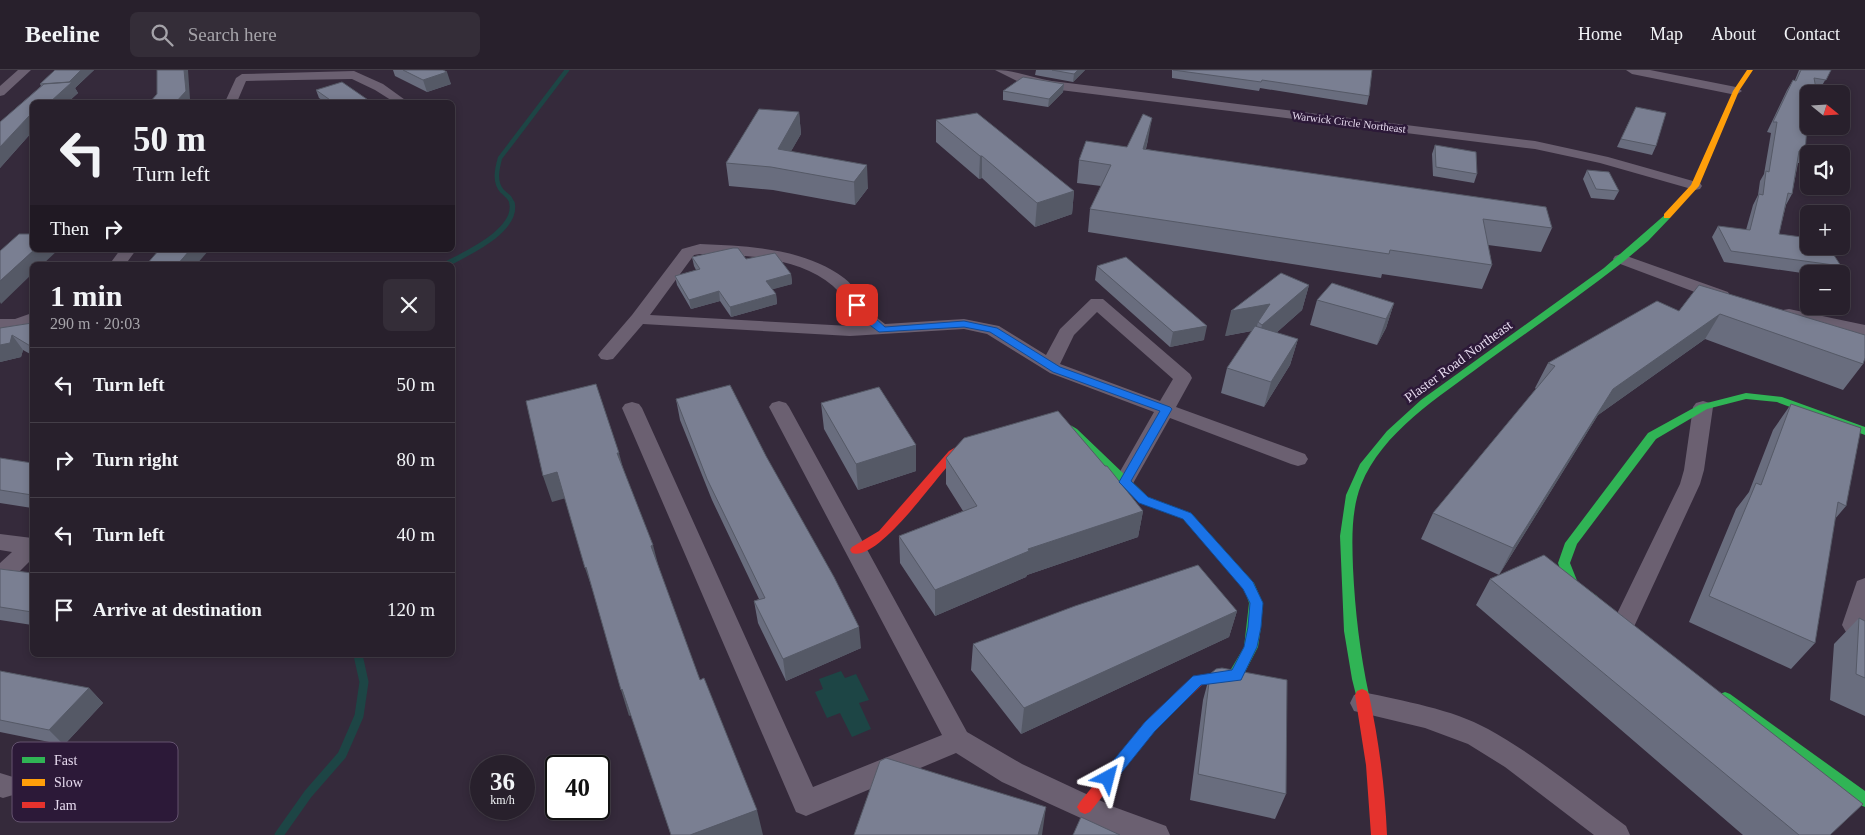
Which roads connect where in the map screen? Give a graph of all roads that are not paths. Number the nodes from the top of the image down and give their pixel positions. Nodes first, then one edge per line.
1 (25, 70) edge
2 (1001, 70) edge
3 (1632, 70) edge
4 (1750, 70) edge
5 (240, 74) edge
6 (1736, 91) junction
7 (0, 92) edge
8 (232, 100) edge
9 (399, 100) edge
10 (1696, 186) junction
11 (1621, 260) junction
12 (1737, 300) edge
13 (1773, 310) edge
14 (30, 319) edge
15 (638, 319) junction
16 (0, 324) edge
17 (882, 330) junction
18 (1865, 330) edge
19 (607, 355) dead end
20 (1050, 366) junction
21 (779, 407) dead end
22 (1702, 407) junction
23 (632, 408) dead end
24 (1166, 409) junction
25 (1046, 418) edge
26 (1865, 430) edge
27 (988, 435) edge
28 (1298, 459) dead end
29 (1124, 482) junction
30 (0, 542) edge
31 (30, 546) edge
32 (30, 548) edge
33 (856, 550) junction
34 (0, 576) edge
35 (1865, 587) edge
36 (1602, 608) edge
37 (1624, 624) edge
38 (1865, 630) edge
39 (1712, 688) edge
40 (1363, 703) junction
41 (958, 740) junction
42 (1865, 800) edge
43 (1085, 807) junction
44 (1156, 835) edge
45 (1379, 835) edge
46 (1616, 835) edge

1 - 7 street
2 - 10 street, Warwick Circle Northeast
3 - 6 street
4 - 6 street, Plaster Road Northeast
5 - 8 street
5 - 9 street
6 - 10 street, Plaster Road Northeast
10 - 11 street, Plaster Road Northeast
11 - 12 street
11 - 40 street, Plaster Road Northeast
13 - 18 street
14 - 16 street
15 - 17 street
15 - 17 street
15 - 19 street
17 - 20 street
20 - 24 street
20 - 24 street
21 - 33 street
22 - 26 street
22 - 36 street
22 - 37 street
23 - 41 street
24 - 28 street
24 - 29 street
25 - 29 street
27 - 33 street
29 - 43 street
30 - 31 street
32 - 34 street
33 - 41 street
35 - 38 street
39 - 42 street
40 - 45 street, Plaster Road Northeast
40 - 46 street
41 - 43 street
43 - 44 street

